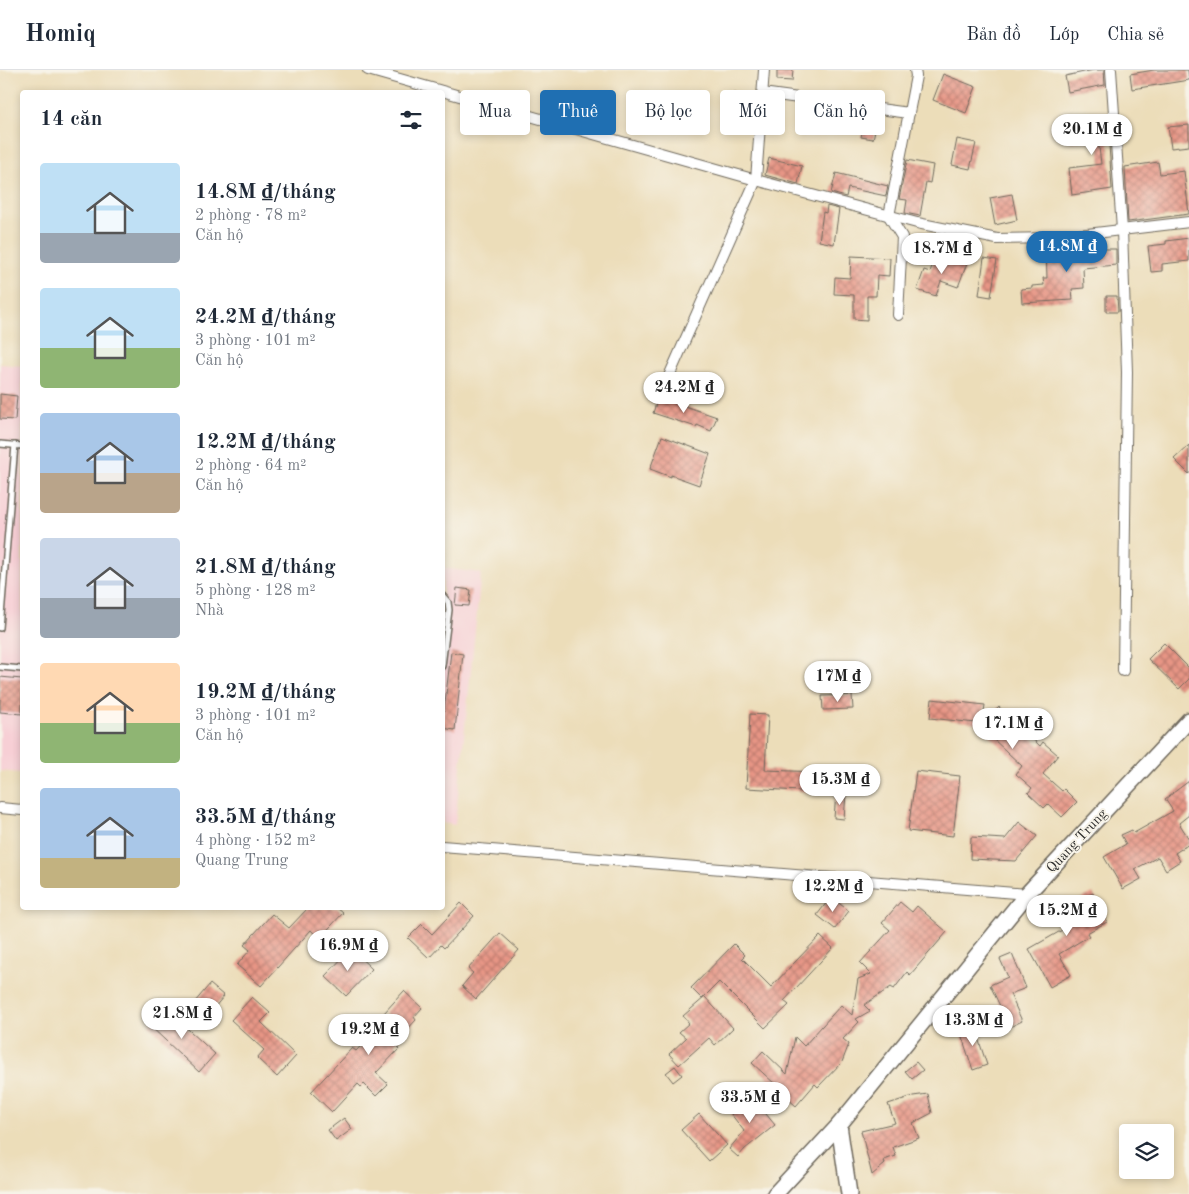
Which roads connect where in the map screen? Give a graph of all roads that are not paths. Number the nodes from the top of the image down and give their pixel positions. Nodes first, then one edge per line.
1 (368, 70) edge
2 (764, 70) edge
3 (915, 70) edge
4 (1110, 70) edge
5 (439, 90) edge
6 (762, 90) edge
7 (445, 92) edge
8 (785, 96) edge
9 (909, 113) junction
10 (759, 135) edge
11 (756, 180) junction
12 (889, 216) junction
13 (1189, 222) edge
14 (1122, 230) junction
15 (898, 315) dead end
16 (662, 392) dead end
17 (0, 444) edge
18 (15, 445) junction
19 (20, 446) edge
20 (445, 598) edge
21 (0, 628) edge
22 (445, 642) edge
23 (0, 667) edge
24 (20, 669) edge
25 (1123, 671) dead end
26 (1189, 720) edge
27 (0, 808) edge
28 (20, 810) edge
29 (445, 846) edge
30 (1027, 894) junction
31 (839, 1124) junction
32 (775, 1194) edge
33 (848, 1194) edge

1 - 5 street
2 - 6 street
3 - 9 street
4 - 14 street
7 - 11 street
8 - 9 street
9 - 12 street
10 - 11 street
11 - 12 street
11 - 16 street
12 - 14 street
12 - 15 street
13 - 14 street
14 - 25 street
17 - 18 lane
18 - 19 lane
18 - 21 lane
20 - 22 lane
23 - 24 lane
26 - 30 main road, Quang Trung
27 - 28 street
29 - 30 street
30 - 31 main road, Quang Trung
31 - 32 main road, Quang Trung
31 - 33 main road

